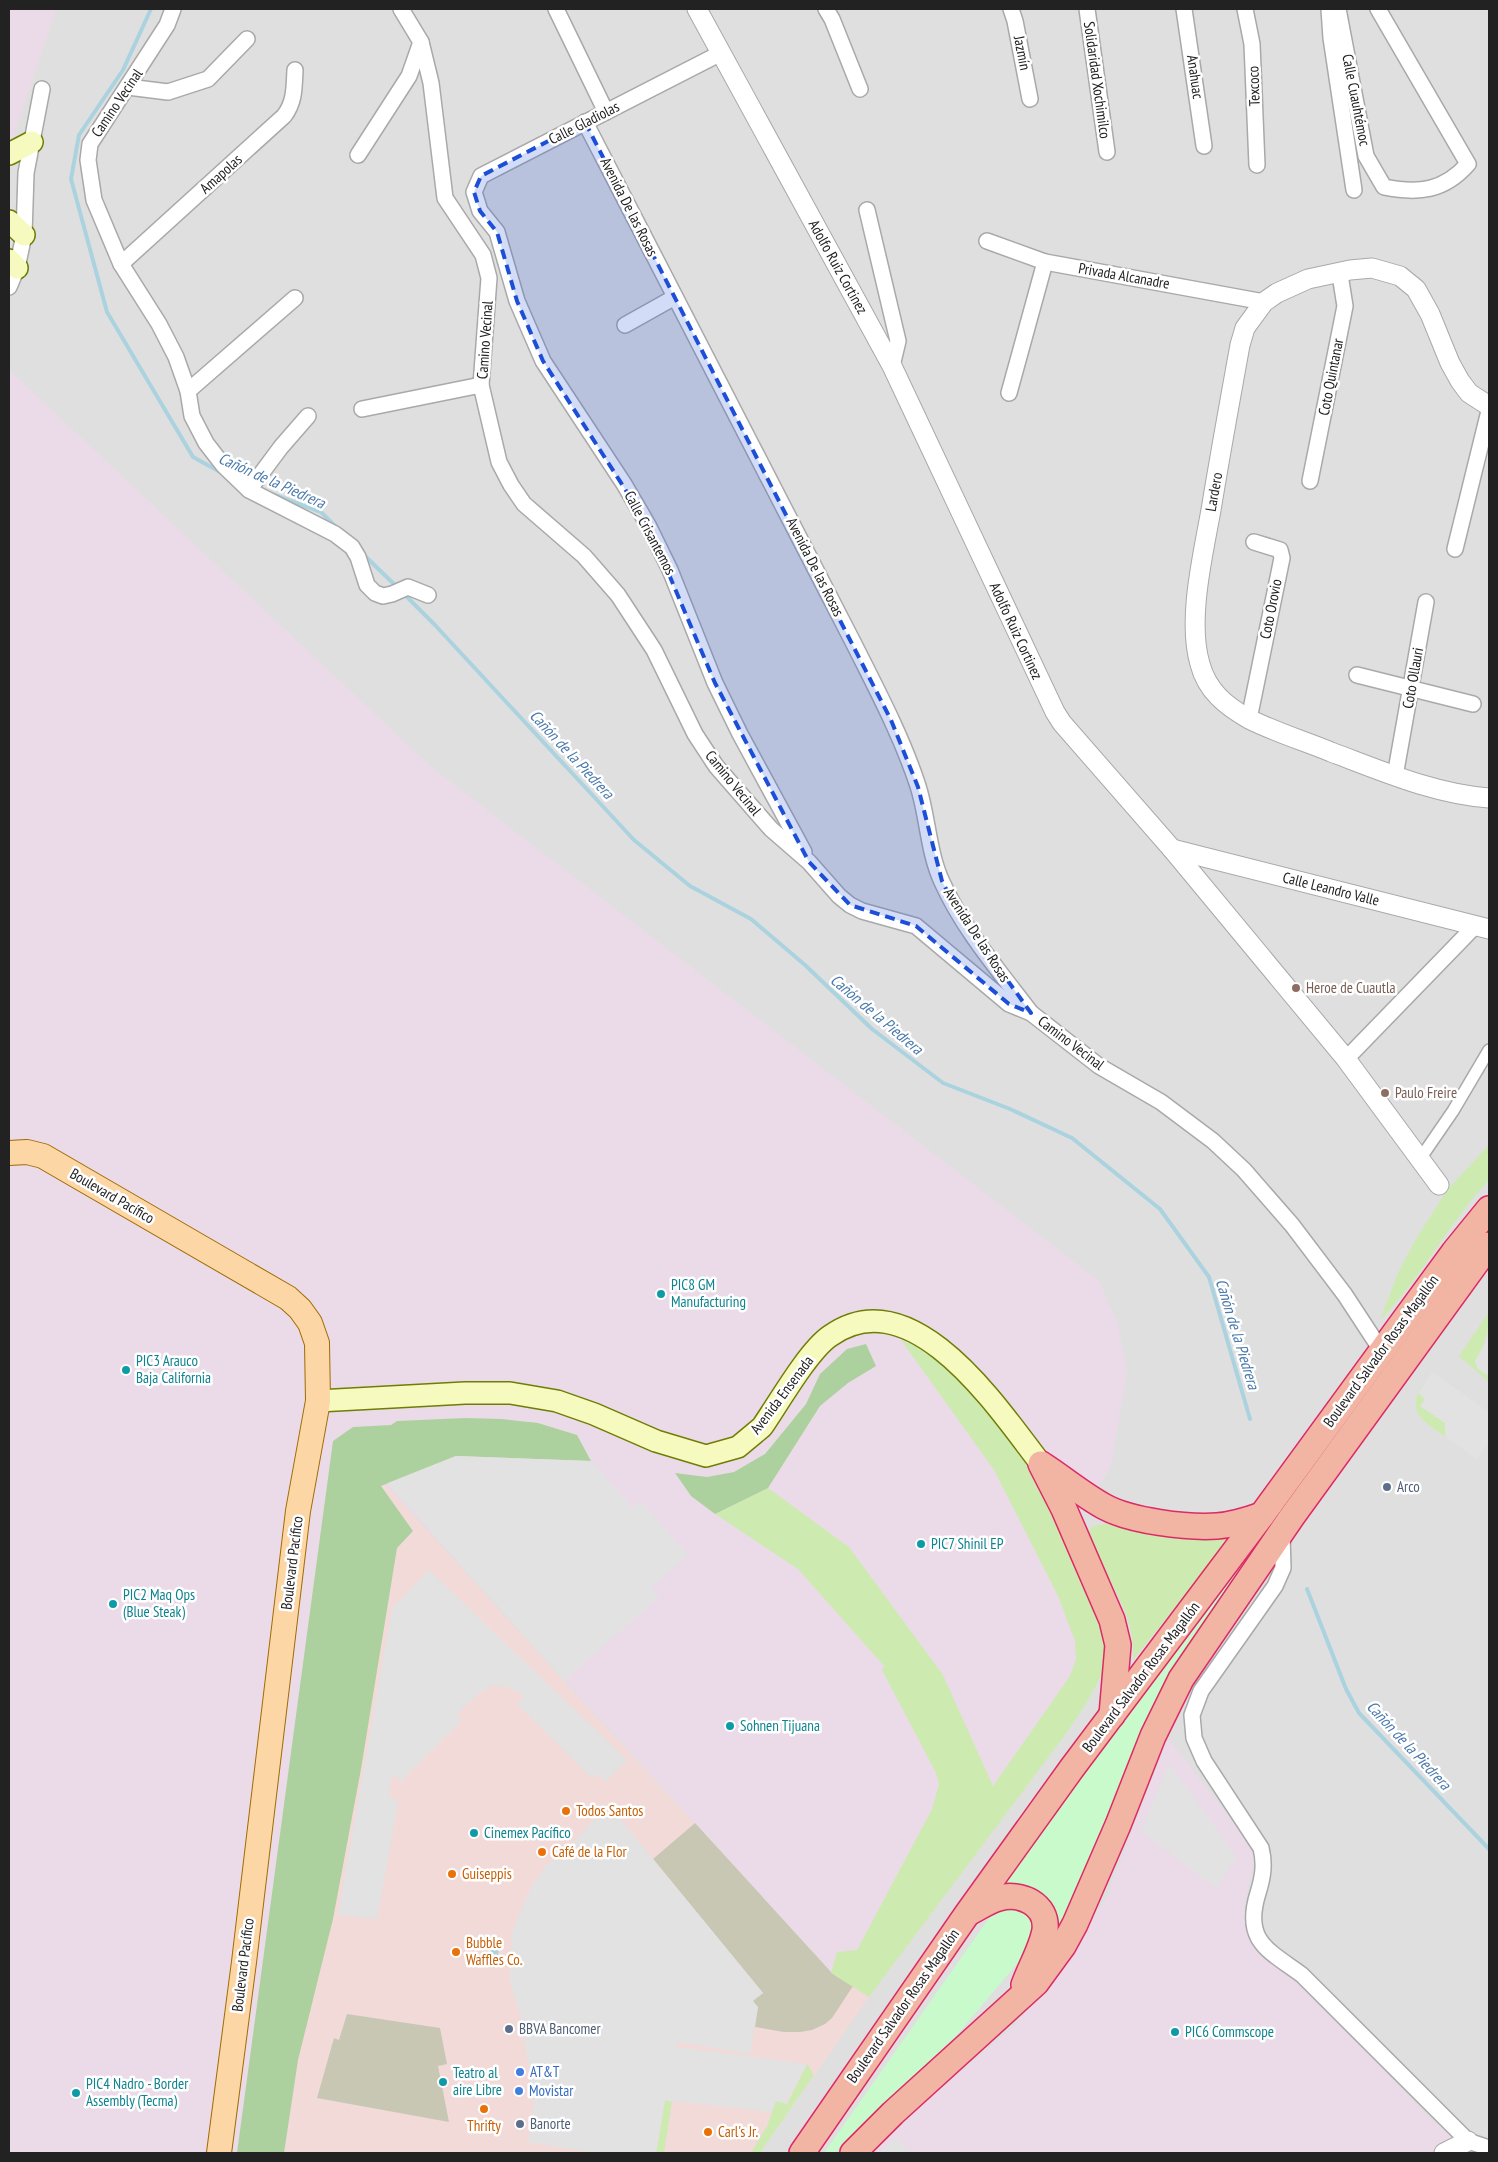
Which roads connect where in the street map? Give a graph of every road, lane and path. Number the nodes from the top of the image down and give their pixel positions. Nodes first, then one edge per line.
1 (173, 9) edge
2 (401, 9) edge
3 (556, 9) edge
4 (697, 9) edge
5 (826, 9) edge
6 (1011, 9) edge
7 (1087, 9) edge
8 (1184, 9) edge
9 (1244, 9) edge
10 (1329, 9) edge
11 (1338, 9) edge
12 (1378, 9) edge
13 (247, 39) dead end
14 (421, 42) junction
15 (721, 53) junction
16 (295, 70) dead end
17 (128, 87) junction
18 (860, 89) dead end
19 (42, 90) dead end
20 (1030, 99) dead end
21 (606, 112) junction
22 (585, 122) junction
23 (32, 142) junction
24 (1204, 146) dead end
25 (1107, 152) dead end
26 (9, 154) edge
27 (358, 155) dead end
28 (1257, 165) dead end
29 (1354, 190) dead end
30 (867, 210) dead end
31 (480, 211) joint
32 (16, 228) edge
33 (987, 241) dead end
34 (1045, 262) junction
35 (121, 264) junction
36 (12, 272) edge
37 (1338, 272) junction
38 (675, 296) junction
39 (295, 298) dead end
40 (1264, 302) junction
41 (625, 325) dead end
42 (892, 366) junction
43 (481, 385) junction
44 (188, 392) junction
45 (1009, 393) dead end
46 (1489, 406) edge
47 (362, 409) dead end
48 (1489, 411) edge
49 (308, 416) dead end
50 (1310, 481) dead end
51 (249, 490) junction
52 (1254, 542) dead end
53 (1454, 549) dead end
54 (428, 595) dead end
55 (1426, 602) dead end
56 (1357, 675) dead end
57 (1411, 688) junction
58 (1473, 704) dead end
59 (1249, 719) junction
60 (1395, 776) junction
61 (1489, 798) edge
62 (1172, 849) junction
63 (809, 862) junction
64 (1482, 927) edge
65 (1031, 1013) junction
66 (1489, 1050) edge
67 (1346, 1058) junction
68 (9, 1153) edge
69 (1420, 1159) junction
70 (1439, 1185) dead end
71 (1489, 1209) edge
72 (1489, 1245) edge
73 (1381, 1350) junction
74 (318, 1401) junction
75 (1042, 1464) junction
76 (1262, 1515) junction
77 (1282, 1532) junction
78 (1112, 1716) junction
79 (967, 1914) junction
80 (1017, 2001) junction
81 (1468, 2141) junction
82 (1489, 2148) edge
83 (219, 2153) edge
84 (802, 2153) edge
85 (853, 2153) edge
86 (1444, 2153) edge

1 - 17 street, Camino Vecinal
2 - 14 street, Camino Vecinal
3 - 21 street
4 - 15 street, Adolfo Ruiz Cortinez
5 - 18 street
6 - 20 street, Jazmín
7 - 25 street, Solidaridad Xochimilco
8 - 24 street, Anahuac
9 - 28 street, Texcoco
10 - 29 street
11 - 12 street, Calle Cuauhtémoc
13 - 17 street
14 - 27 street
14 - 43 street, Camino Vecinal
15 - 21 street, Calle Gladiolas
15 - 42 street, Adolfo Ruiz Cortinez
16 - 35 street, Amapolas
17 - 35 street, Camino Vecinal
19 - 23 street
21 - 22 street, Calle Gladiolas
22 - 31 street, Calle Gladiolas
22 - 38 street, Avenida De las Rosas
23 - 26 main road
23 - 32 street
30 - 42 street
31 - 63 street, Calle Crisantemos
32 - 36 street
33 - 34 street, Privada Alcanadre
34 - 40 street, Privada Alcanadre
34 - 45 street
35 - 44 street, Camino Vecinal
37 - 40 street, Lardero
37 - 46 street, Lardero
37 - 50 street, Coto Quintanar
38 - 41 street
38 - 65 street, Avenida De las Rosas
39 - 44 street
40 - 59 street, Lardero
42 - 62 street, Adolfo Ruiz Cortinez
43 - 47 street
43 - 63 street, Camino Vecinal
44 - 51 street, Camino Vecinal
48 - 53 street
49 - 51 street
51 - 54 street, Camino Vecinal
52 - 59 street, Coto Orovio
55 - 57 street, Coto Ollauri
56 - 57 street
57 - 58 street
57 - 60 street, Coto Ollauri
59 - 60 street, Lardero
60 - 61 street, Lardero
62 - 64 street, Calle Leandro Valle
62 - 67 street, Adolfo Ruiz Cortinez
63 - 65 street, Camino Vecinal
64 - 67 street
65 - 73 street, Camino Vecinal
66 - 69 street
67 - 69 street, Adolfo Ruiz Cortinez
68 - 74 main road, Boulevard Pacífico
69 - 70 street, Adolfo Ruiz Cortinez
71 - 73 highway, Boulevard Salvador Rosas Magallón
72 - 77 highway, Boulevard Salvador Rosas Magallón
73 - 76 highway, Boulevard Salvador Rosas Magallón
74 - 75 main road, Avenida Ensenada
74 - 83 main road, Boulevard Pacífico
75 - 76 highway
75 - 78 highway
76 - 78 highway, Boulevard Salvador Rosas Magallón
77 - 80 highway, Boulevard Salvador Rosas Magallón
77 - 81 street
78 - 79 highway, Boulevard Salvador Rosas Magallón
79 - 80 highway
79 - 84 highway, Boulevard Salvador Rosas Magallón
80 - 85 highway, Boulevard Salvador Rosas Magallón
81 - 82 street
81 - 86 street

